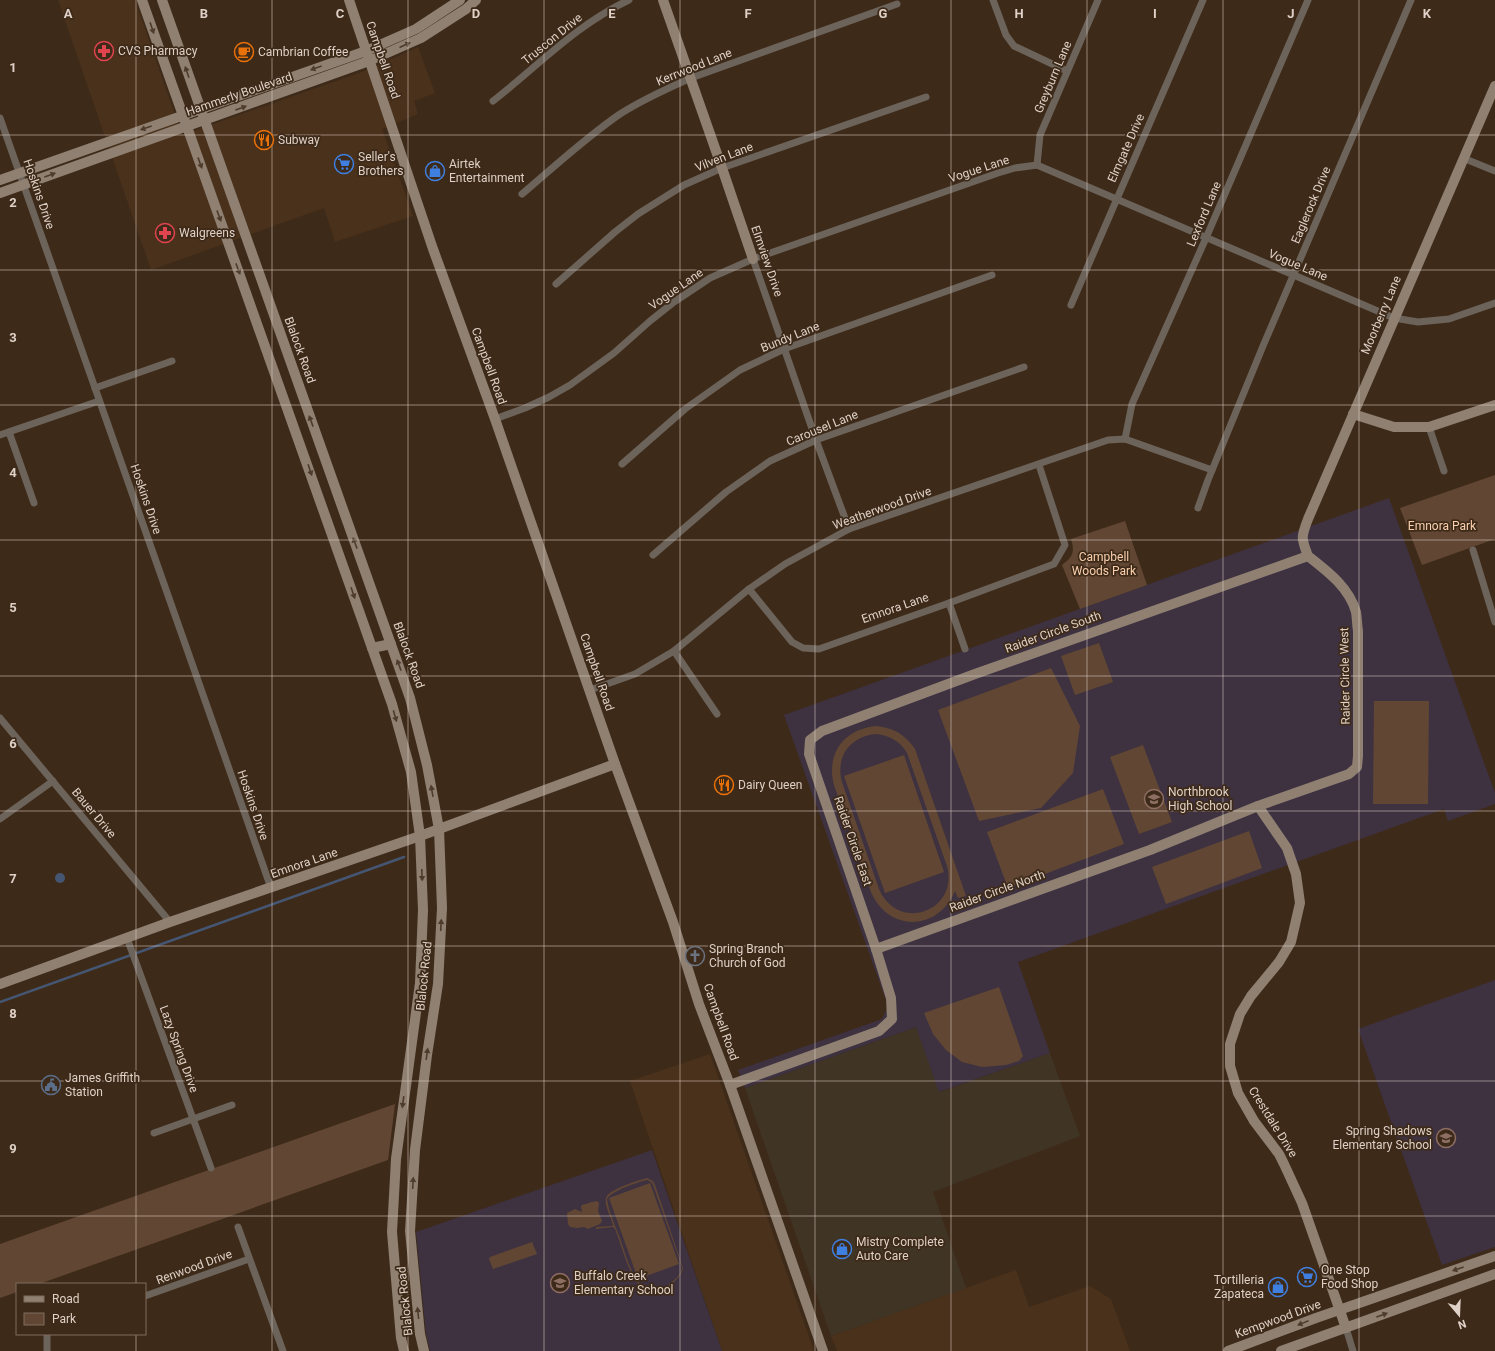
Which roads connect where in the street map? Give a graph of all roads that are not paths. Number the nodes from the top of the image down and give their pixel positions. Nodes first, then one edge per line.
1 (142, 0) edge
2 (162, 0) edge
3 (349, 0) edge
4 (476, 0) edge
5 (629, 0) edge
6 (662, 0) edge
7 (993, 0) edge
8 (1098, 0) edge
9 (1203, 0) edge
10 (1308, 0) edge
11 (1411, 0) edge
12 (463, 3) edge
13 (897, 4) dead end
14 (366, 51) junction
15 (369, 61) junction
16 (1067, 71) junction
17 (691, 78) junction
18 (1495, 86) edge
19 (926, 97) dead end
20 (493, 101) dead end
21 (200, 109) junction
22 (183, 115) junction
23 (0, 118) edge
24 (204, 120) junction
25 (186, 126) junction
26 (1463, 158) junction
27 (1037, 165) junction
28 (722, 168) junction
29 (1495, 171) edge
30 (20, 173) junction
31 (0, 180) edge
32 (24, 185) junction
33 (0, 193) edge
34 (522, 194) dead end
35 (1116, 199) junction
36 (243, 229) junction
37 (224, 232) junction
38 (1206, 238) junction
39 (753, 259) junction
40 (992, 275) dead end
41 (1293, 275) junction
42 (556, 284) dead end
43 (1495, 303) edge
44 (1071, 305) dead end
45 (1394, 318) junction
46 (784, 349) junction
47 (172, 361) dead end
48 (1024, 367) dead end
49 (95, 388) junction
50 (302, 396) junction
51 (99, 401) junction
52 (285, 401) junction
53 (1495, 405) edge
54 (1353, 414) junction
55 (495, 419) junction
56 (1429, 427) junction
57 (9, 432) junction
58 (0, 435) edge
59 (1125, 439) junction
60 (816, 440) junction
61 (622, 464) dead end
62 (1039, 465) junction
63 (1212, 470) junction
64 (1444, 471) dead end
65 (34, 503) dead end
66 (1198, 508) dead end
67 (348, 524) junction
68 (330, 529) junction
69 (849, 530) junction
70 (1473, 550) dead end
71 (653, 555) dead end
72 (1308, 556) junction
73 (749, 589) junction
74 (949, 603) junction
75 (1495, 622) edge
76 (391, 644) junction
77 (372, 648) junction
78 (965, 649) dead end
79 (674, 651) junction
80 (590, 690) junction
81 (717, 714) dead end
82 (0, 718) edge
83 (810, 740) joint
84 (615, 764) junction
85 (1356, 767) joint
86 (53, 781) junction
87 (1258, 806) junction
88 (0, 820) edge
89 (439, 829) junction
90 (420, 836) junction
91 (271, 888) junction
92 (170, 922) junction
93 (128, 941) junction
94 (876, 949) junction
95 (0, 984) edge
96 (730, 1085) junction
97 (232, 1104) dead end
98 (193, 1119) junction
99 (154, 1133) dead end
100 (211, 1168) dead end
101 (238, 1227) dead end
102 (1495, 1256) edge
103 (249, 1259) junction
104 (1495, 1274) edge
105 (1426, 1280) junction
106 (146, 1296) edge
107 (1432, 1297) junction
108 (1340, 1310) junction
109 (1346, 1328) junction
110 (48, 1335) edge
111 (1255, 1346) edge
112 (47, 1351) edge
113 (282, 1351) edge
114 (404, 1351) edge
115 (424, 1351) edge
116 (824, 1351) edge
117 (1228, 1351) edge
118 (1281, 1351) edge
119 (1353, 1351) edge

1 -> 22 street, Blalock Road
21 -> 2 street, Blalock Road
3 - 14 street, Campbell Road
4 - 12 street, Hammerly Boulevard
5 - 20 street, Truscon Drive
6 - 17 street, Elmview Drive
7 - 16 street
8 - 16 street, Greyburn Lane
9 - 35 street, Elmgate Drive
10 - 38 street, Lexford Lane
11 - 41 street, Eaglerock Drive
12 - 14 street, Hammerly Boulevard
15 -> 12 street, Hammerly Boulevard
13 - 17 street, Kerrwood Lane
14 - 15 street, Campbell Road
14 -> 21 street, Hammerly Boulevard
24 -> 15 street, Hammerly Boulevard
15 - 55 street, Campbell Road
16 - 27 street, Greyburn Lane
17 - 28 street, Elmview Drive
17 - 34 street, Kerrwood Lane
18 - 26 street, Moorberry Lane
19 - 28 street, Vilven Lane
21 - 22 street, Hammerly Boulevard
21 - 24 street, Blalock Road
22 - 25 street, Blalock Road
22 -> 30 street, Hammerly Boulevard
23 - 30 street, Hoskins Drive
24 - 25 street, Hammerly Boulevard
24 - 36 street, Blalock Road
32 -> 25 street, Hammerly Boulevard
25 -> 37 street, Blalock Road
26 - 29 street
26 - 45 street, Moorberry Lane
27 - 35 street, Vogue Lane
27 - 39 street, Vogue Lane
28 - 39 street, Elmview Drive
28 - 42 street, Vilven Lane
30 - 31 street, Hammerly Boulevard
30 - 32 street, Hoskins Drive
32 - 33 street, Hammerly Boulevard
32 - 49 street, Hoskins Drive
35 - 38 street, Vogue Lane
35 - 44 street, Elmgate Drive
36 - 37 street
36 - 50 street, Blalock Road
37 -> 52 street, Blalock Road
38 - 41 street, Vogue Lane
38 - 59 street, Lexford Lane
39 - 46 street, Elmview Drive
39 - 55 street, Vogue Lane
40 - 46 street, Bundy Lane
41 - 45 street, Vogue Lane
41 - 63 street, Eaglerock Drive
43 - 45 street, Vogue Lane
45 - 54 street, Moorberry Lane
46 - 60 street, Elmview Drive
46 - 61 street, Bundy Lane
47 - 49 street
48 - 60 street, Carousel Lane
49 - 51 street, Hoskins Drive
50 - 52 street
67 -> 50 street, Blalock Road
51 - 57 street
51 - 91 street, Hoskins Drive
52 -> 68 street, Blalock Road
53 - 56 street
54 - 56 street
54 - 72 street, Moorberry Lane
55 - 80 street, Campbell Road
56 - 64 street
57 - 58 street
57 - 65 street
59 - 62 street, Weatherwood Drive
59 - 63 street, Weatherwood Drive
60 - 69 street, Elmview Drive
60 - 71 street, Carousel Lane
62 - 69 street, Weatherwood Drive
62 - 74 street, Emnora Lane
63 - 66 street, Eaglerock Drive
67 - 68 street
76 -> 67 street, Blalock Road
68 -> 77 street, Blalock Road
69 - 73 street, Weatherwood Drive
70 - 75 street
72 - 83 street, Raider Circle South
72 - 85 street, Raider Circle West
73 - 74 street, Emnora Lane
73 - 79 street, Weatherwood Drive
74 - 78 street
76 - 77 street
89 -> 76 street, Blalock Road
77 -> 90 street, Blalock Road
79 - 80 street, Weatherwood Drive
79 - 81 street
80 - 84 street, Campbell Road
82 - 86 street, Bauer Drive
83 - 94 street, Raider Circle East
84 - 89 street, Emnora Lane
84 - 96 street, Campbell Road
85 - 87 street, Raider Circle North
86 - 88 street
86 - 92 street, Bauer Drive
87 - 94 street, Raider Circle North
87 - 108 street, Crestdale Drive
89 - 90 street, Emnora Lane
115 -> 89 street, Blalock Road
90 - 91 street, Emnora Lane
90 -> 114 street, Blalock Road
91 - 92 street, Emnora Lane
92 - 93 street, Emnora Lane
93 - 95 street, Emnora Lane
93 - 98 street, Lazy Spring Drive
94 - 96 street
96 - 116 street, Campbell Road
97 - 98 street
98 - 99 street
98 - 100 street, Lazy Spring Drive
101 - 103 street
102 -> 105 street, Kempwood Drive
103 - 106 street, Renwood Drive
103 - 113 street
104 - 107 street
105 - 107 street
105 - 108 street, Kempwood Drive
109 -> 107 street
108 - 109 street, Crestdale Drive
108 -> 111 street, Kempwood Drive
109 - 118 street
109 - 119 street, Crestdale Drive
110 - 112 street
111 - 117 street, Kempwood Drive

